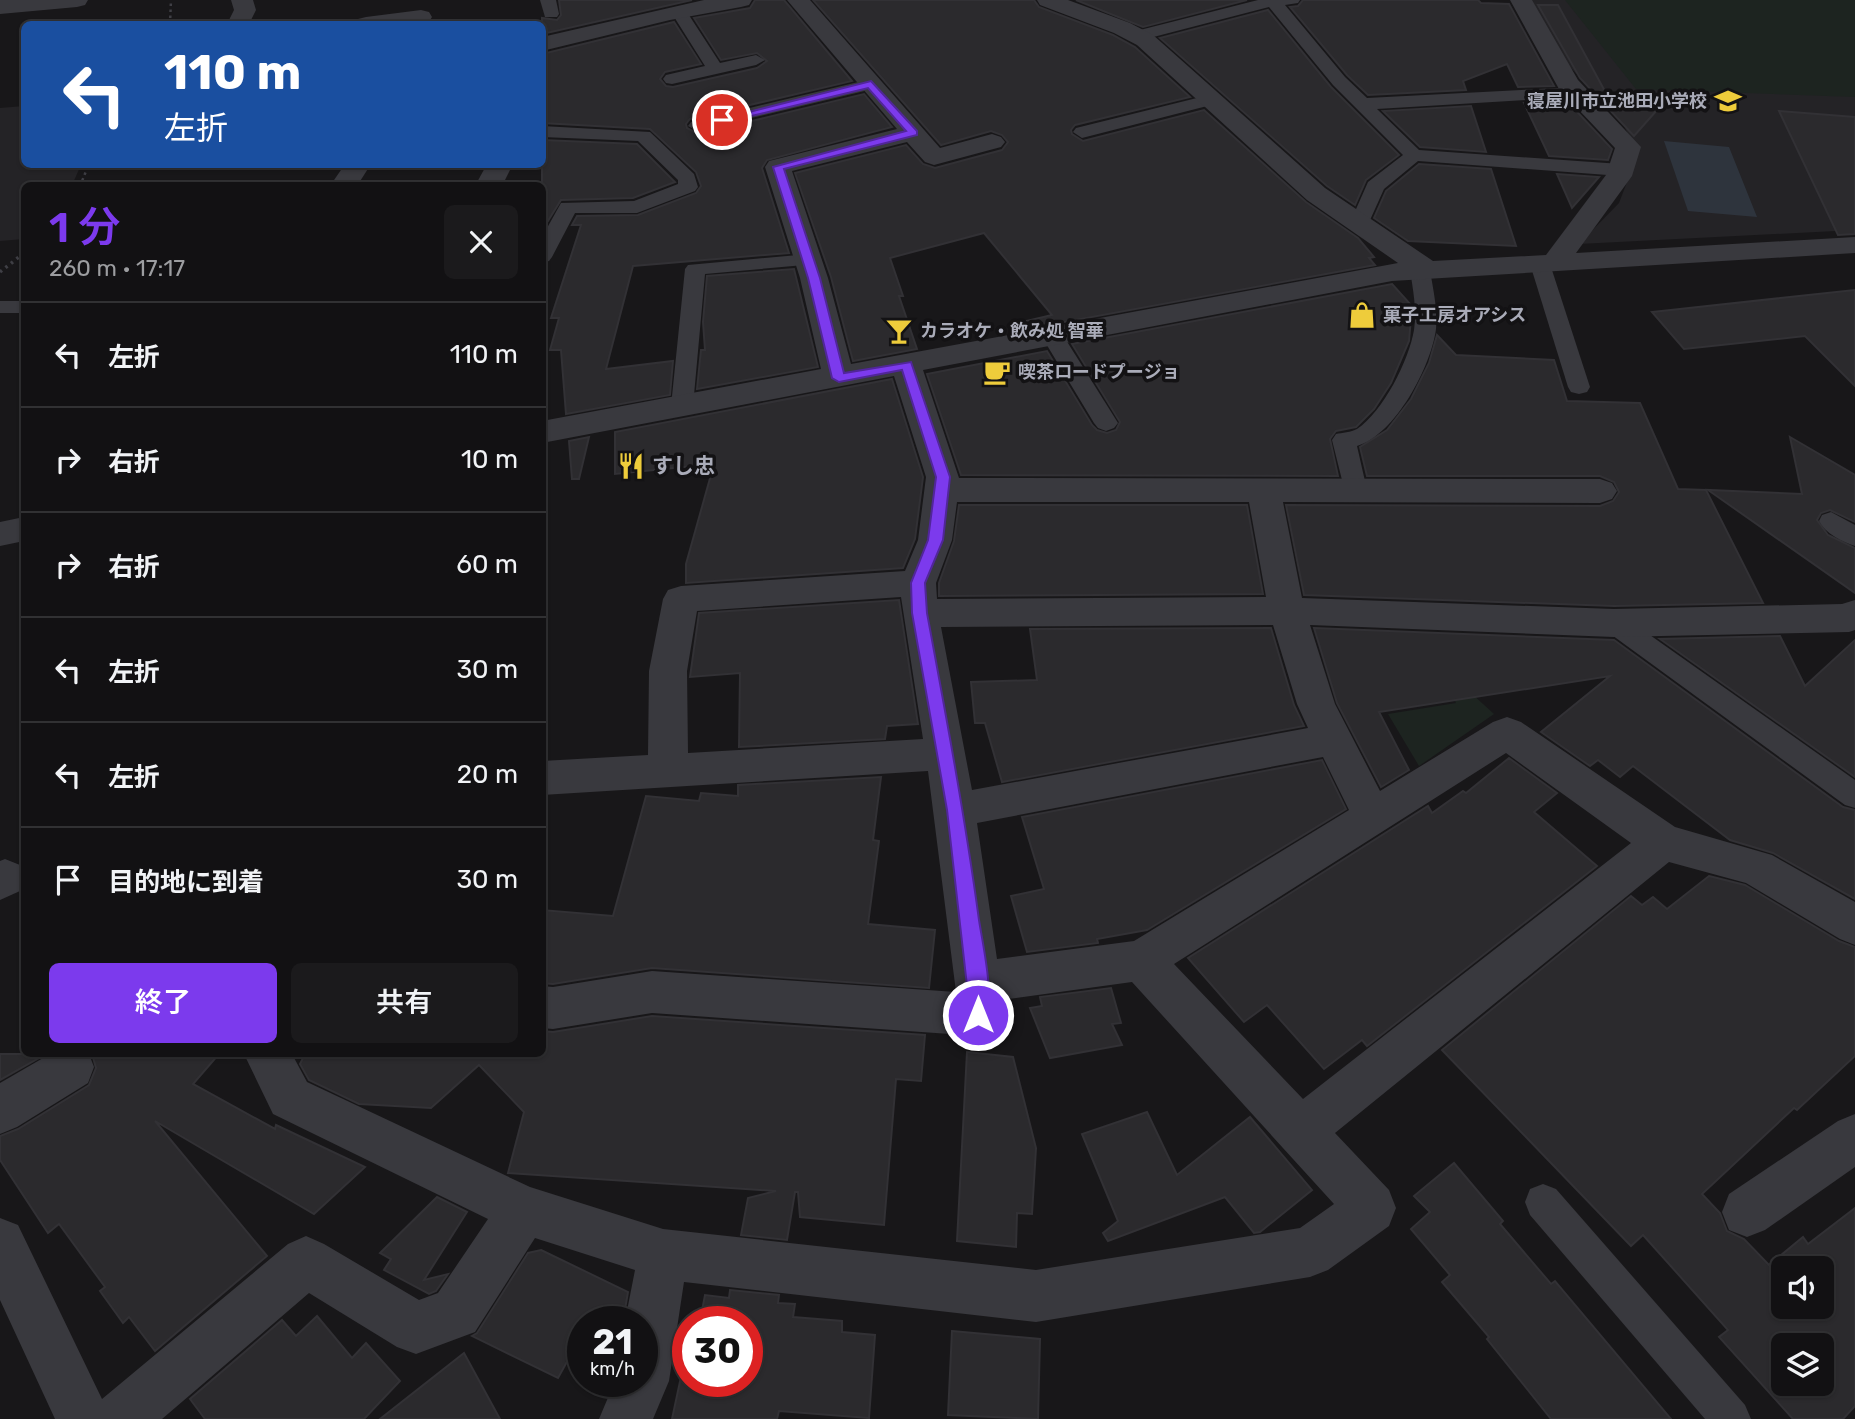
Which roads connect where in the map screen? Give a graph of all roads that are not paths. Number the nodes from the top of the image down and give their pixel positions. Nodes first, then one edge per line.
1 (77, 0) edge
2 (242, 0) edge
3 (741, 0) edge
4 (798, 0) edge
5 (1048, 0) edge
6 (1293, 0) edge
7 (1521, 0) edge
8 (1273, 1) edge
9 (0, 7) edge
10 (679, 12) junction
11 (420, 14) edge
12 (240, 21) edge
13 (382, 21) edge
14 (1138, 36) junction
15 (546, 43) edge
16 (757, 60) dead end
17 (715, 69) junction
18 (672, 79) dead end
19 (871, 84) junction
20 (1576, 92) junction
21 (1213, 99) junction
22 (1363, 104) junction
23 (697, 126) dead end
24 (546, 131) edge
25 (1082, 132) dead end
26 (913, 133) junction
27 (992, 142) dead end
28 (1414, 155) junction
29 (1621, 170) junction
30 (1359, 225) junction
31 (1855, 245) edge
32 (546, 249) edge
33 (808, 260) junction
34 (1547, 263) junction
35 (1424, 270) junction
36 (0, 307) edge
37 (21, 307) edge
38 (1053, 337) junction
39 (906, 365) junction
40 (839, 378) junction
41 (1579, 387) dead end
42 (682, 406) junction
43 (1106, 423) dead end
44 (546, 431) edge
45 (944, 490) junction
46 (1264, 490) junction
47 (1355, 490) junction
48 (1600, 491) dead end
49 (1831, 522) dead end
50 (21, 530) edge
51 (0, 534) edge
52 (1855, 537) edge
53 (919, 598) junction
54 (1287, 611) junction
55 (1855, 614) edge
56 (1614, 623) junction
57 (1333, 739) junction
58 (944, 754) junction
59 (668, 771) junction
60 (546, 778) edge
61 (1855, 796) edge
62 (956, 810) junction
63 (1373, 817) junction
64 (1663, 842) junction
65 (1855, 925) edge
66 (1141, 960) junction
67 (978, 982) junction
68 (546, 1007) edge
69 (269, 1057) edge
70 (71, 1067) dead end
71 (0, 1110) edge
72 (1300, 1131) junction
73 (1855, 1139) edge
74 (1544, 1202) dead end
75 (524, 1210) junction
76 (1747, 1212) dead end
77 (0, 1243) edge
78 (663, 1254) junction
79 (654, 1306) edge
80 (635, 1397) edge
81 (83, 1419) edge
82 (120, 1419) edge
83 (626, 1419) edge
84 (1731, 1419) edge

1 - 9 street
2 - 12 street
3 - 10 street
4 - 19 street
5 - 14 street
6 - 8 lane
7 - 20 street
8 - 14 lane
8 - 22 lane
10 - 15 street
10 - 17 lane
11 - 13 street
14 - 21 street
16 - 17 lane
17 - 18 lane
19 - 23 lane
19 - 26 street
20 - 22 lane
20 - 29 street
21 - 25 lane
21 - 30 street
22 - 28 lane
24 - 32 lane
26 - 27 street
26 - 33 street
28 - 29 lane
28 - 30 lane
29 - 34 street
30 - 35 street
31 - 34 street
33 - 40 street
33 - 42 lane
34 - 35 street
34 - 41 lane
35 - 38 street
35 - 47 lane
36 - 37 lane
38 - 39 street
38 - 43 lane
39 - 40 street
39 - 45 street
40 - 42 street
42 - 44 street
45 - 46 street
45 - 53 street
46 - 47 street
46 - 54 street
47 - 48 street
49 - 52 lane
50 - 51 street
53 - 54 street
53 - 58 street
53 - 59 street
54 - 56 street
54 - 57 street
55 - 56 street
56 - 61 lane
57 - 62 street
57 - 63 street
58 - 59 street
58 - 62 street
59 - 60 street
62 - 67 street
63 - 64 street
63 - 66 street
64 - 65 street
64 - 72 street
66 - 67 street
66 - 72 street
67 - 68 street
69 - 75 street
70 - 71 street
72 - 78 street
73 - 76 street
74 - 84 lane
75 - 78 street
75 - 82 street
77 - 81 street
78 - 79 street
80 - 83 street

